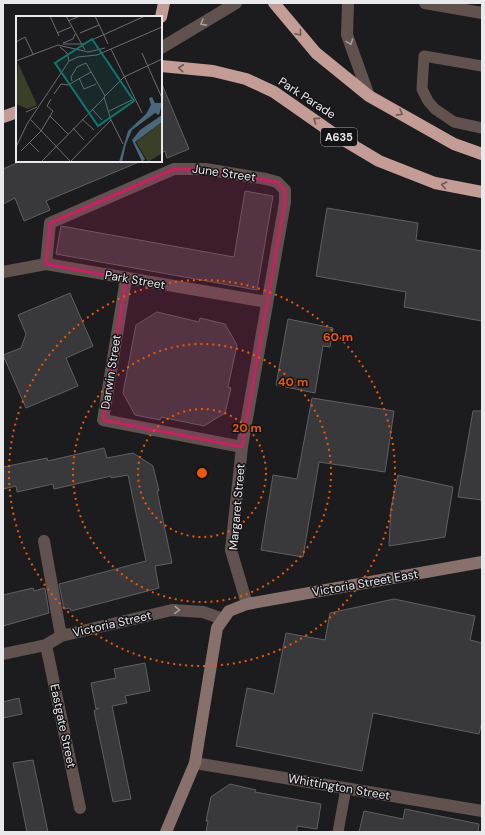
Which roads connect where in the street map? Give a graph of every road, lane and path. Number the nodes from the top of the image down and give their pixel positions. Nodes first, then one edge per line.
1 (164, 3) edge
2 (236, 3) edge
3 (274, 3) edge
4 (348, 3) edge
5 (425, 3) edge
6 (482, 13) edge
7 (161, 16) edge
8 (162, 47) edge
9 (162, 66) edge
10 (482, 66) edge
11 (369, 96) junction
12 (16, 112) edge
13 (3, 117) edge
14 (482, 128) edge
15 (482, 154) edge
16 (482, 192) edge
17 (46, 264) junction
18 (3, 272) edge
19 (126, 279) junction
20 (267, 302) junction
21 (242, 447) junction
22 (44, 541) dead end
23 (482, 562) edge
24 (247, 604) junction
25 (223, 619) junction
26 (61, 636) junction
27 (46, 645) junction
28 (3, 654) edge
29 (195, 763) junction
30 (346, 788) junction
31 (80, 808) dead end
32 (482, 811) edge
33 (166, 832) edge
34 (338, 832) edge

1 - 7 highway
2 -> 8 street
3 -> 11 highway
4 -> 11 street
5 - 6 street
16 -> 9 highway, Park Parade / A635
10 - 14 lane
11 -> 15 highway
12 - 13 highway
17 - 18 street, Park Street
17 - 19 street, Park Street
17 - 20 street, June Street
19 - 20 street, Park Street
19 - 21 street, Darwin Street
20 - 21 street, Margaret Street
21 - 24 street, Margaret Street
22 - 26 street
23 - 24 street, Victoria Street East
24 - 25 street
26 -> 25 street, Victoria Street
25 - 29 street
26 - 27 street, Victoria Street
27 - 28 street, Victoria Street
27 - 31 street, Eastgate Street
29 - 30 street, Whittington Street
29 - 33 street
30 - 32 street, Whittington Street
30 - 34 lane

